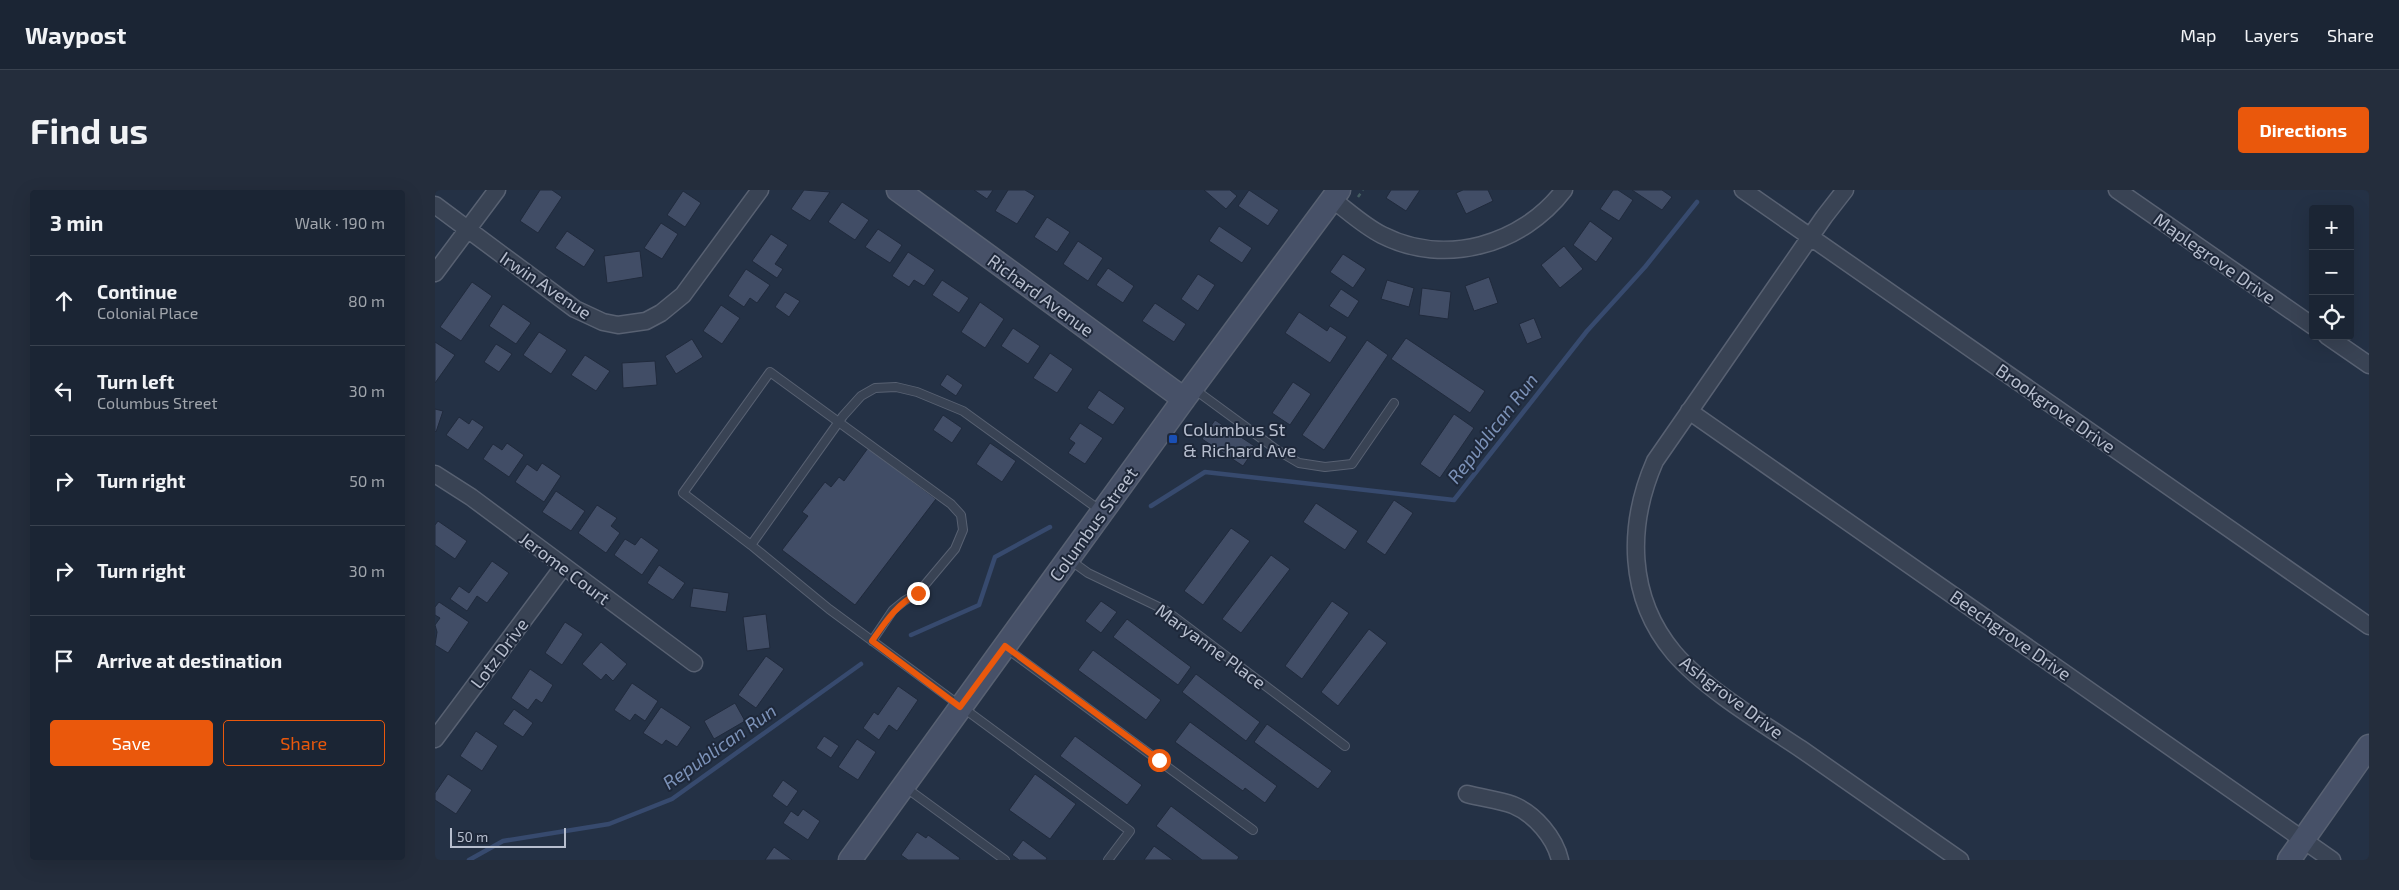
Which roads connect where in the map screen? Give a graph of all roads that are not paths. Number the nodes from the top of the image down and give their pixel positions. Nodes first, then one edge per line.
1 (497, 190) edge
2 (760, 190) edge
3 (898, 190) edge
4 (1564, 190) edge
5 (1743, 190) edge
6 (1845, 190) edge
7 (2117, 190) edge
8 (1335, 195) edge
9 (435, 205) edge
10 (468, 230) junction
11 (1810, 237) junction
12 (435, 273) edge
13 (2309, 323) edge
14 (2333, 340) edge
15 (2369, 365) edge
16 (1188, 393) junction
17 (1394, 403) dead end
18 (1689, 412) junction
19 (839, 421) junction
20 (435, 474) edge
21 (1102, 512) junction
22 (751, 545) junction
23 (1068, 558) junction
24 (563, 567) junction
25 (2369, 626) edge
26 (872, 641) junction
27 (1005, 646) junction
28 (694, 663) dead end
29 (960, 707) junction
30 (435, 739) edge
31 (1345, 746) dead end
32 (2369, 746) edge
33 (904, 786) junction
34 (1467, 794) dead end
35 (1253, 830) dead end
36 (2303, 840) junction
37 (999, 858) edge
38 (850, 860) edge
39 (1108, 860) edge
40 (1560, 860) edge
41 (1960, 860) edge
42 (2289, 860) edge
43 (2332, 860) edge

1 - 10 street
2 - 10 street, Irwin Avenue
3 - 16 main road, Richard Avenue
4 - 8 street
5 - 11 street, Brookgrove Drive
6 - 11 street
7 - 13 street, Maplegrove Drive
8 - 16 main road, Columbus Street
9 - 10 street, Irwin Avenue
10 - 12 street
11 - 18 street, Ashgrove Drive
11 - 25 street, Brookgrove Drive
14 - 15 street
16 - 17 lane
16 - 21 main road, Columbus Street
18 - 36 street, Beechgrove Drive
18 - 41 street, Ashgrove Drive
19 - 21 lane
19 - 22 lane
19 - 22 lane
19 - 26 lane
20 - 24 street, Jerome Court
21 - 23 main road, Columbus Street
22 - 26 lane
23 - 27 main road, Columbus Street
23 - 31 lane, Maryanne Place
24 - 28 street, Jerome Court
24 - 30 street, Lotz Drive
26 - 29 lane
27 - 29 main road, Columbus Street
27 - 35 lane
29 - 33 main road, Columbus Street
29 - 39 lane
32 - 36 main road
33 - 37 lane
33 - 38 main road, Columbus Street
34 - 40 street
36 - 42 main road
36 - 43 street, Beechgrove Drive

